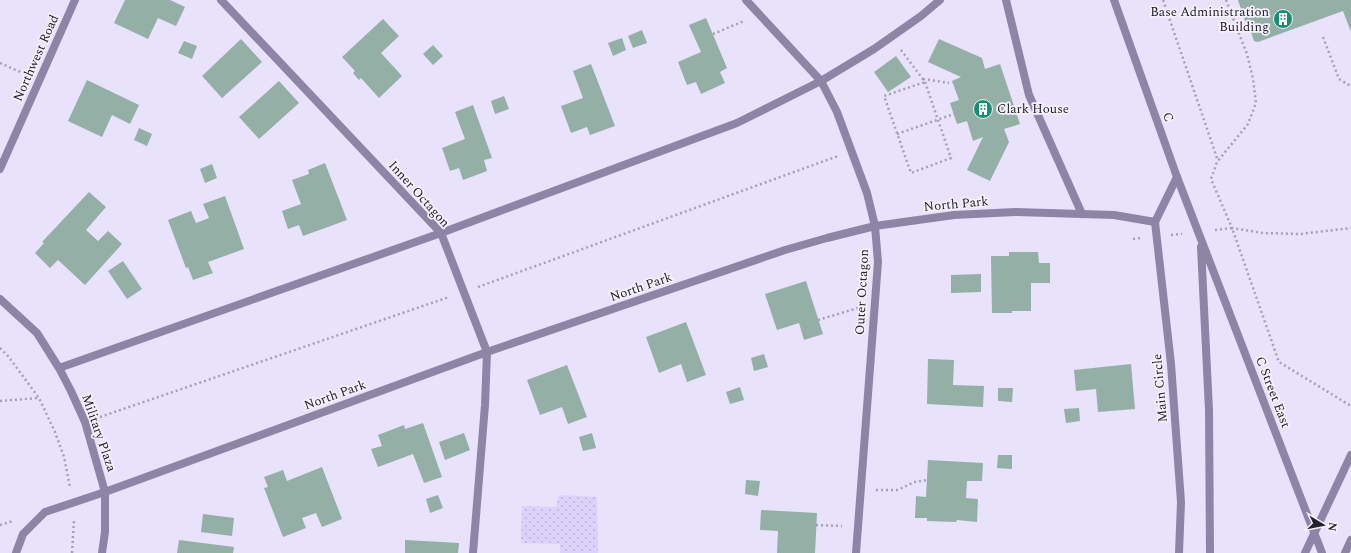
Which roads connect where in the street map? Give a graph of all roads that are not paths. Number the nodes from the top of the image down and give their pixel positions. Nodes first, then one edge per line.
1 (75, 0) edge
2 (221, 0) edge
3 (746, 0) edge
4 (940, 0) edge
5 (1006, 0) edge
6 (1114, 0) edge
7 (821, 81) junction
8 (0, 169) edge
9 (1177, 177) junction
10 (1082, 214) junction
11 (1154, 222) junction
12 (875, 226) junction
13 (441, 233) junction
14 (1201, 241) junction
15 (0, 299) edge
16 (487, 352) junction
17 (59, 368) junction
18 (1351, 455) edge
19 (105, 492) junction
20 (1315, 532) junction
21 (1351, 540) edge
22 (16, 553) edge
23 (102, 553) edge
24 (473, 553) edge
25 (856, 553) edge
26 (1179, 553) edge
27 (1210, 553) edge
28 (1305, 553) edge
29 (1322, 553) edge
30 (1345, 553) edge

1 - 8 street, Northwest Road
2 - 13 street, Inner Octagon
3 - 7 street, Outer Octagon
4 - 7 street
5 - 10 street
6 - 9 street, C
7 - 12 street, Outer Octagon
7 - 13 street
9 - 11 street
9 - 14 street, C
10 - 11 street, North Park
10 - 12 street, North Park
11 - 26 street, Main Circle
12 - 16 street, North Park
12 - 25 street, Outer Octagon
13 - 16 street, Inner Octagon
13 - 17 street
14 - 20 street, C Street East
14 - 27 street
15 - 17 street, Military Plaza
16 - 19 street, North Park
16 - 24 street, Inner Octagon
17 - 19 street, Military Plaza
18 - 20 street
19 - 22 street, North Park
19 - 23 street, Military Plaza
20 - 28 street
20 - 29 street, C Street East
21 - 30 street

